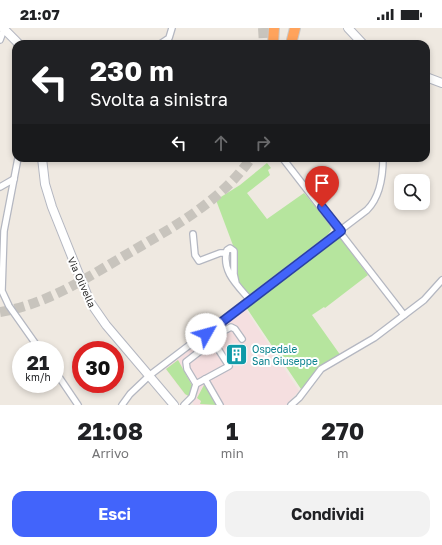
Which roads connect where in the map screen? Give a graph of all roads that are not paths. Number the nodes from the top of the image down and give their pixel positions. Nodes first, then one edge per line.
1 (172, 28) edge
2 (274, 28) edge
3 (280, 28) edge
4 (295, 28) edge
5 (348, 28) edge
6 (4, 29) edge
7 (0, 40) edge
8 (15, 40) edge
9 (166, 40) edge
10 (273, 40) edge
11 (279, 40) edge
12 (292, 40) edge
13 (359, 40) edge
14 (430, 78) edge
15 (442, 83) edge
16 (17, 162) edge
17 (42, 162) edge
18 (286, 162) edge
19 (383, 162) edge
20 (14, 179) junction
21 (0, 187) edge
22 (341, 231) junction
23 (193, 234) dead end
24 (442, 280) edge
25 (1, 290) edge
26 (250, 300) junction
27 (404, 315) junction
28 (242, 339) dead end
29 (34, 341) edge
30 (213, 341) junction
31 (150, 375) junction
32 (205, 379) junction
33 (64, 384) edge
34 (196, 384) junction
35 (78, 405) edge
36 (122, 405) edge
37 (174, 405) edge
38 (184, 405) edge
39 (220, 405) edge
40 (291, 405) edge

1 - 9 street
2 - 10 highway
3 - 11 highway
4 - 12 highway
5 - 13 main road
6 - 7 street
6 - 8 main road
14 - 15 main road
16 - 20 street
17 - 31 main road, Via Olivella
18 - 22 street
19 - 22 street
20 - 21 street
20 - 25 street
22 - 26 street
22 - 27 street
23 - 26 street
24 - 27 street
25 - 29 street
26 - 31 street
27 - 40 street
28 - 30 street
30 - 32 street
30 - 34 street
31 - 36 street
31 - 37 main road, Via Olivella
32 - 34 street
32 - 39 street
33 - 35 street
34 - 38 street

